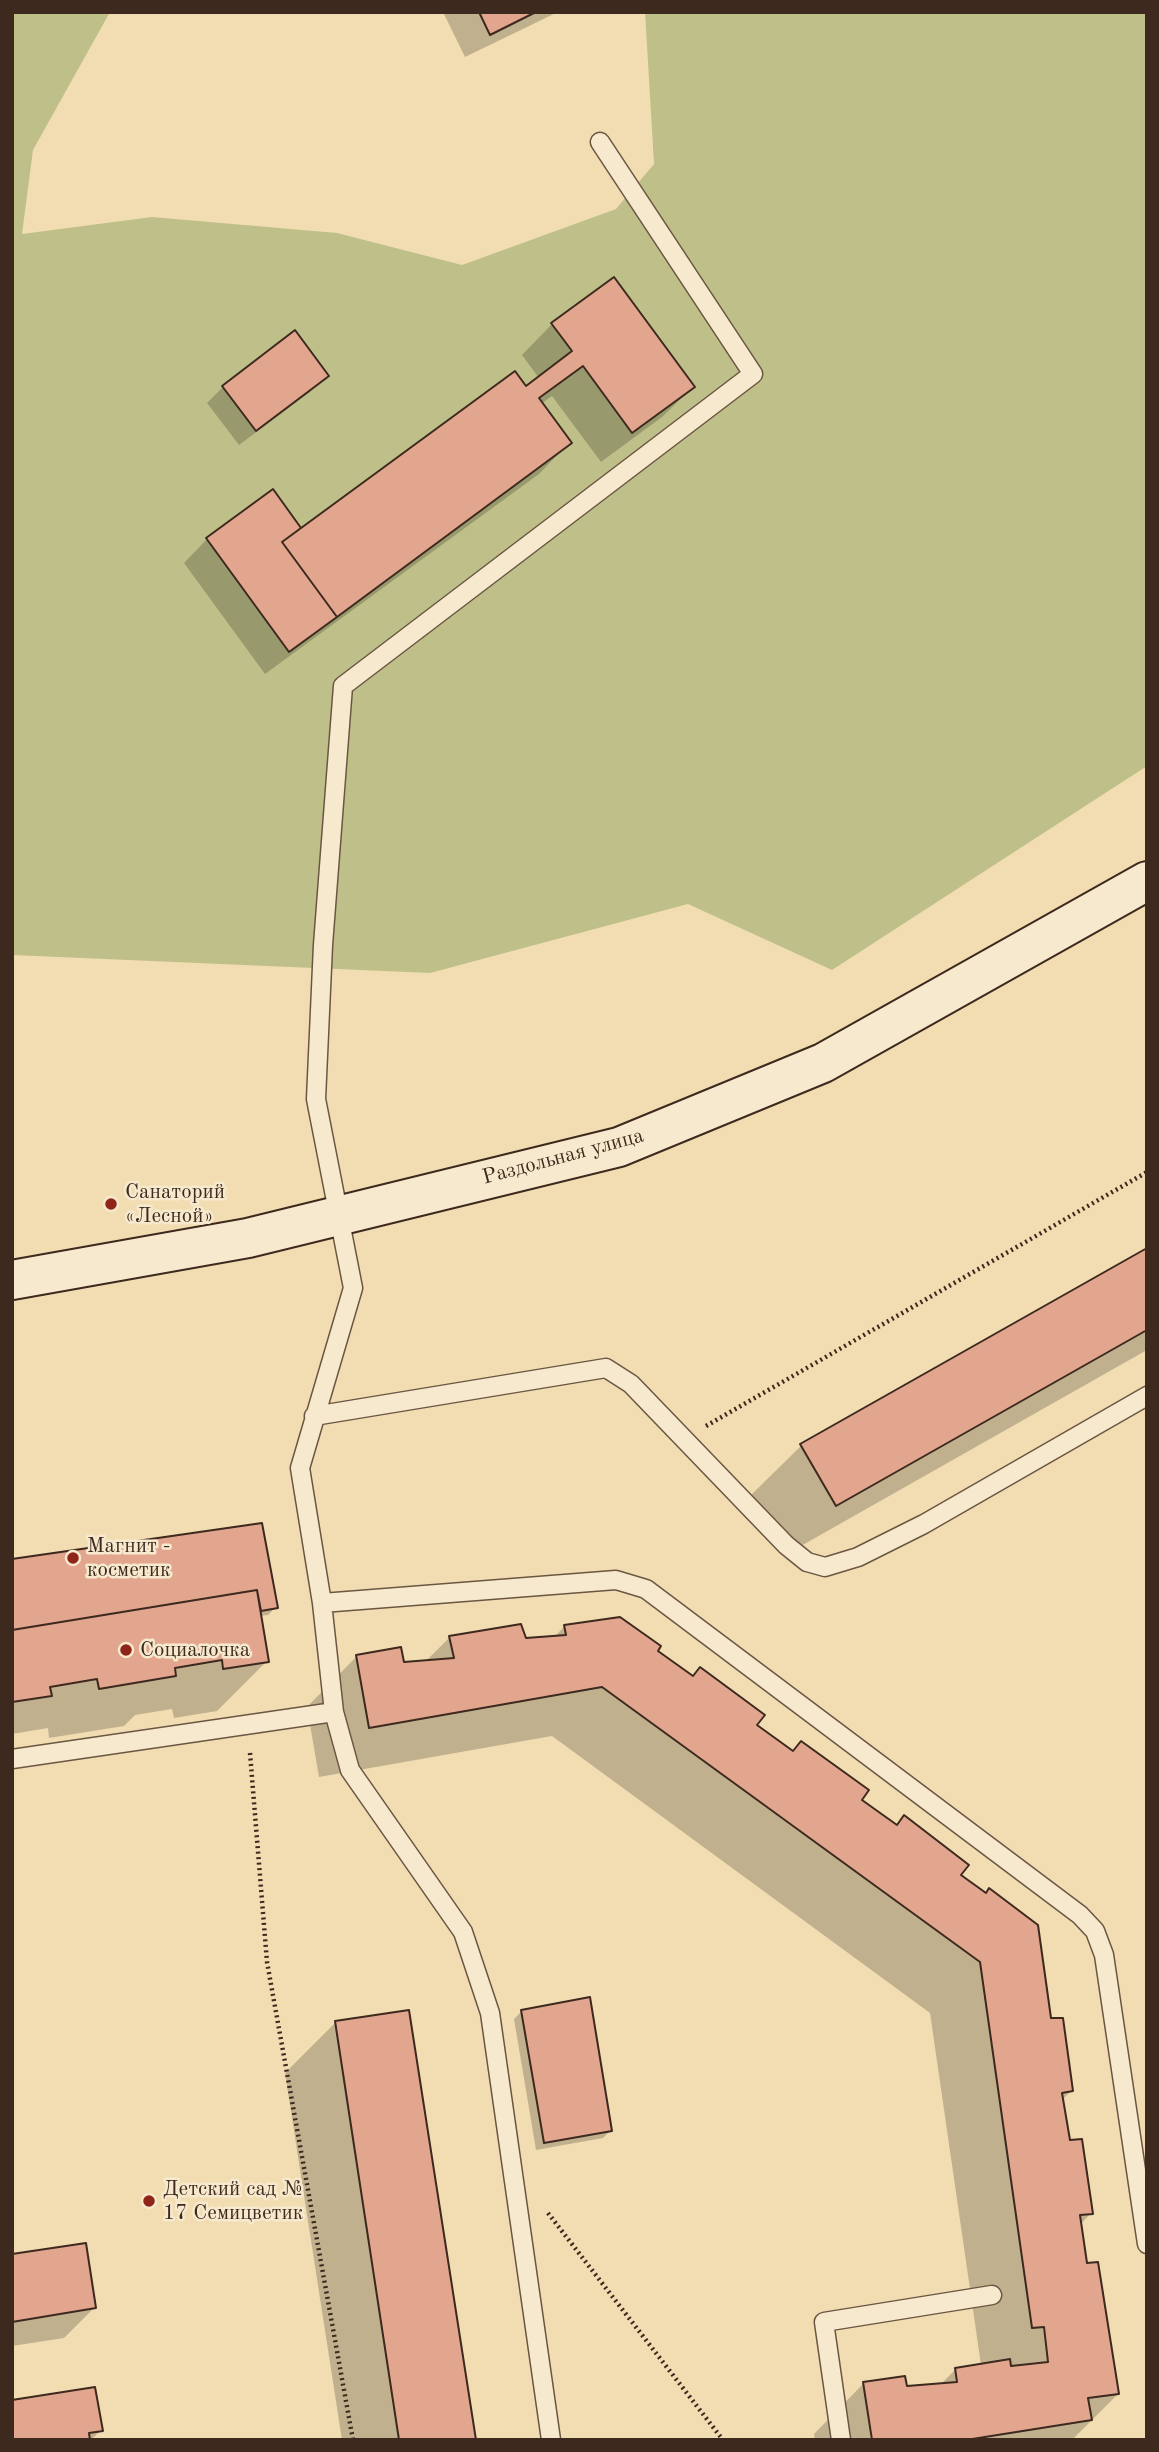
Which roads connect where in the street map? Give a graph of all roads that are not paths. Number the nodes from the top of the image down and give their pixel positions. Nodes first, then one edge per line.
1 (600, 142) dead end
2 (1147, 881) edge
3 (337, 1214) junction
4 (12, 1280) edge
5 (1147, 1396) edge
6 (314, 1416) junction
7 (322, 1603) junction
8 (334, 1712) junction
9 (12, 1759) edge
10 (1147, 2244) edge
11 (992, 2295) dead end
12 (551, 2440) edge
13 (841, 2440) edge

1 - 3 lane
2 - 3 main road, Раздольная улица
3 - 4 main road, Раздольная улица
3 - 6 lane
5 - 6 lane
6 - 7 lane
7 - 8 lane
7 - 10 lane
8 - 9 lane
8 - 12 lane
11 - 13 lane

